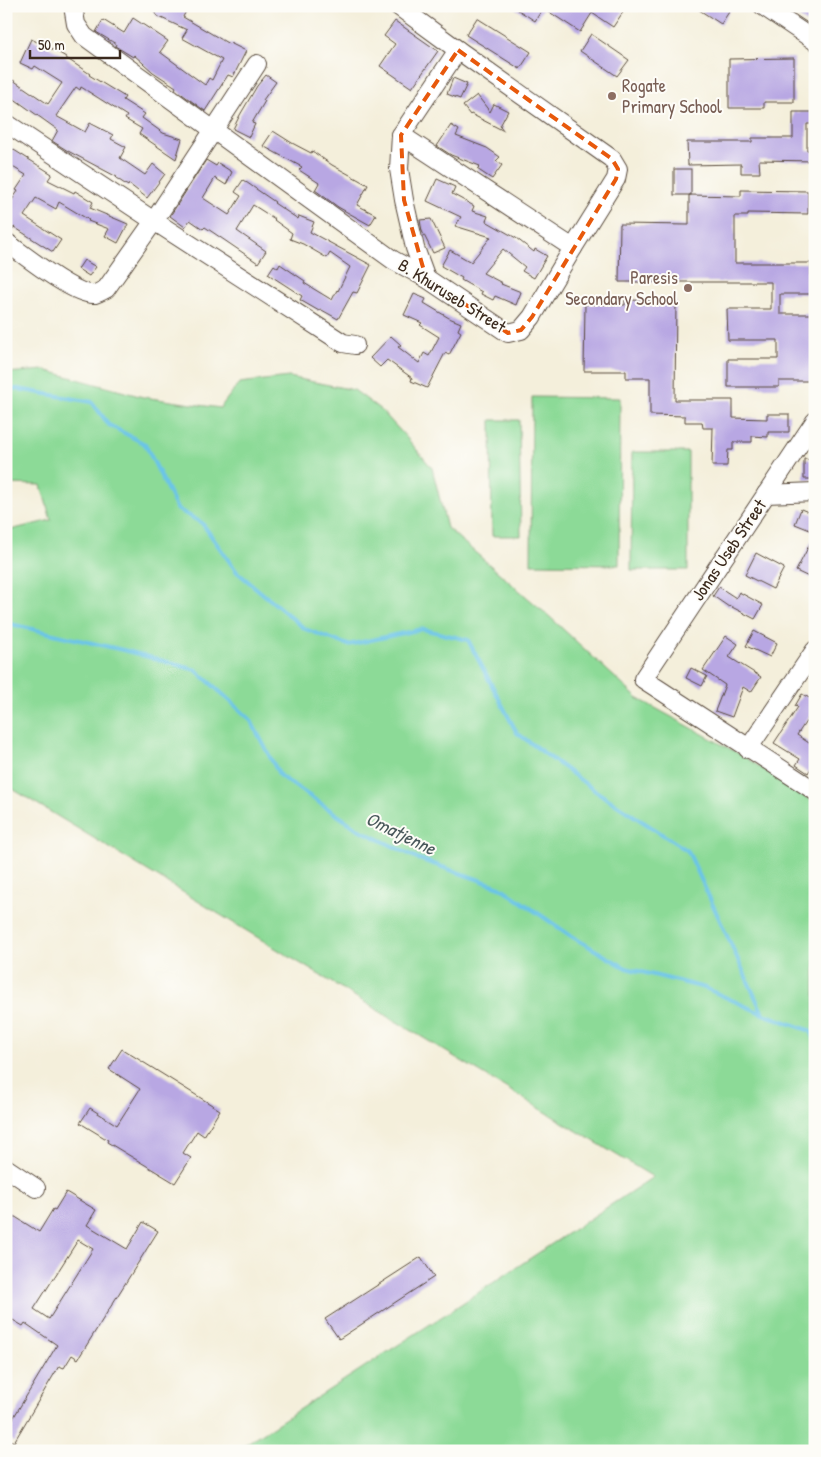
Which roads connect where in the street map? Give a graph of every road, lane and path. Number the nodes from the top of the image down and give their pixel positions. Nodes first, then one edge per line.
1 (73, 6) edge
2 (763, 6) edge
3 (408, 9) edge
4 (815, 41) edge
5 (458, 50) junction
6 (257, 64) dead end
7 (6, 123) edge
8 (214, 131) junction
9 (401, 135) junction
10 (154, 221) junction
11 (6, 242) edge
12 (573, 248) junction
13 (426, 278) junction
14 (355, 345) dead end
15 (815, 421) edge
16 (815, 492) edge
17 (766, 494) junction
18 (815, 650) edge
19 (808, 673) edge
20 (748, 749) junction
21 (815, 791) edge
22 (6, 1168) edge
23 (36, 1188) dead end

1 - 8 street, B. Khuruseb Street
2 - 4 street
3 - 5 street, B. Khuruseb Street
5 - 9 street
5 - 12 street, B. Khuruseb Street
6 - 8 street
7 - 10 street
8 - 10 street
8 - 13 street, B. Khuruseb Street
9 - 12 street
9 - 13 street
10 - 11 street
10 - 14 street
12 - 13 street, B. Khuruseb Street
15 - 17 street, Jonas Useb Street
16 - 17 street
17 - 20 street, Jonas Useb Street
18 - 19 street
19 - 20 street
20 - 21 street
22 - 23 street

